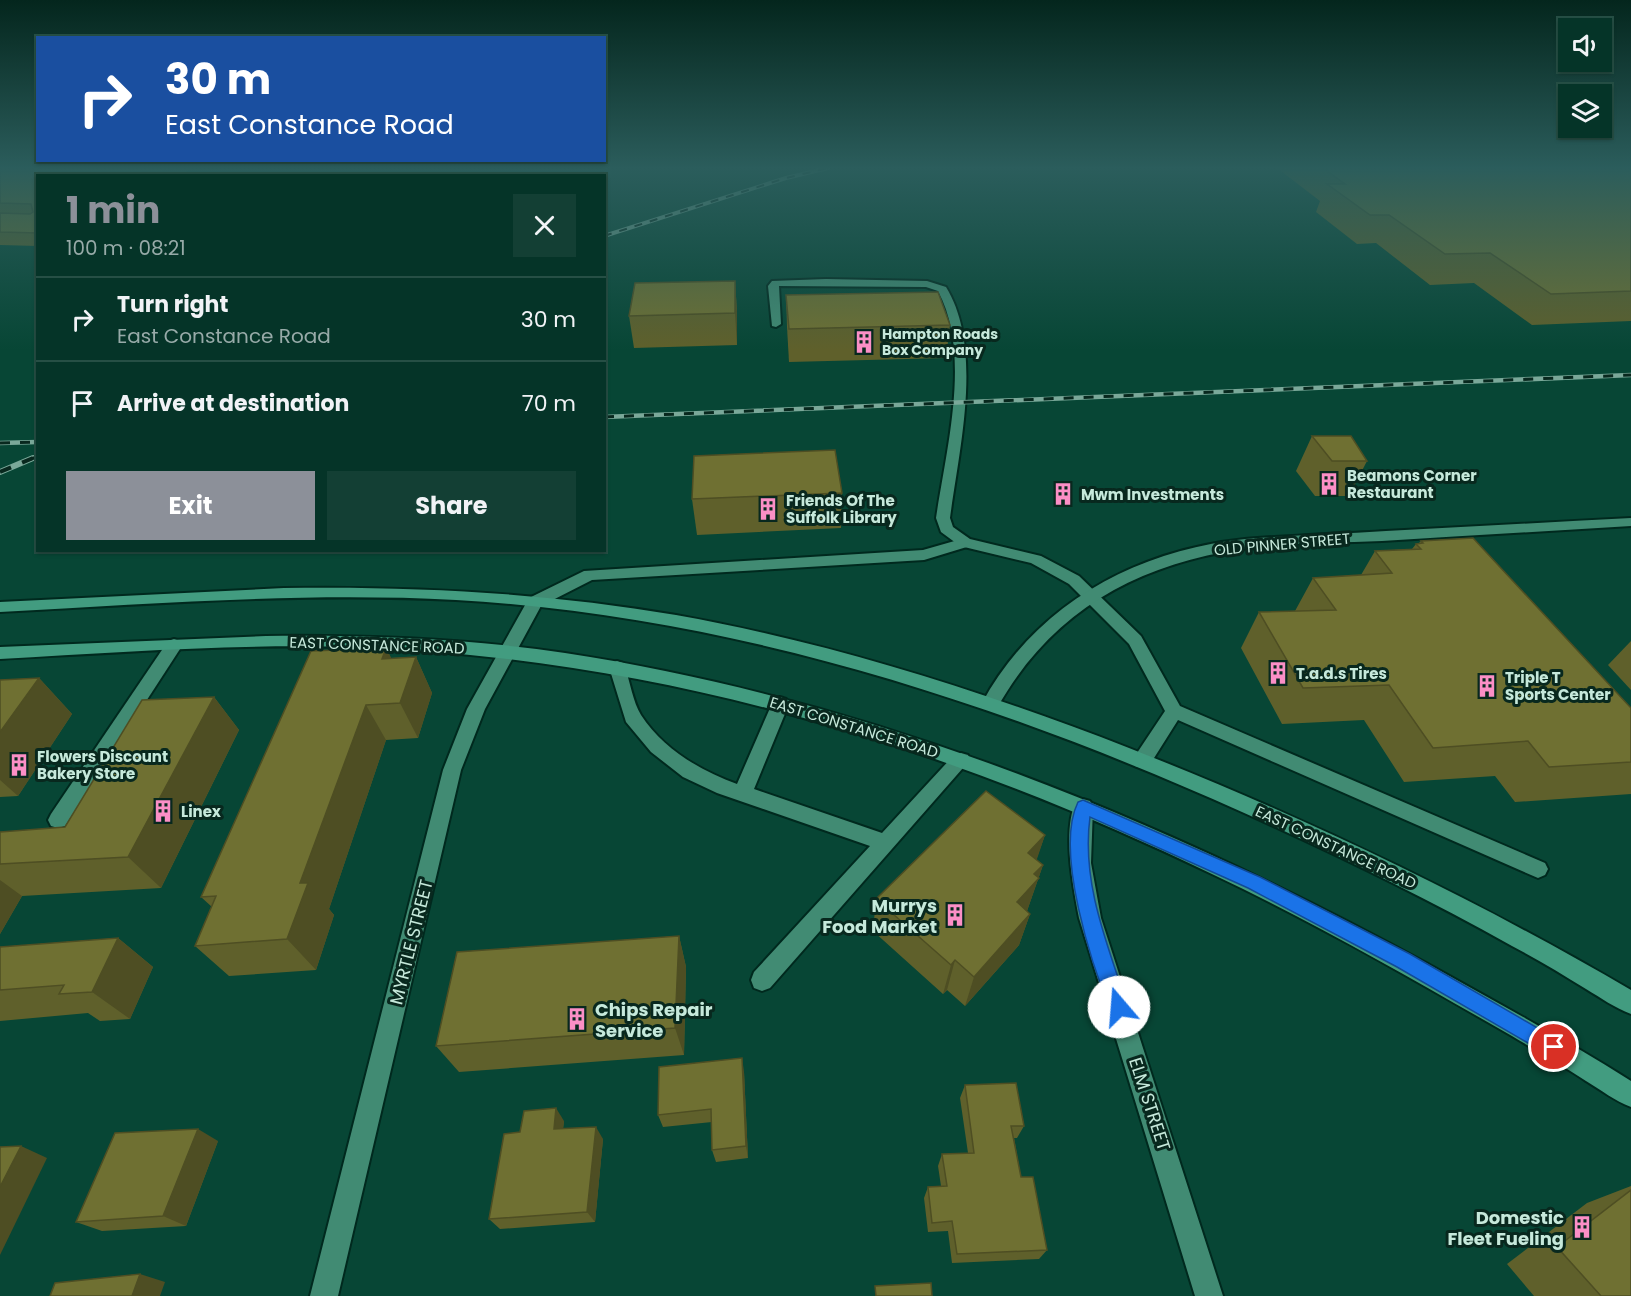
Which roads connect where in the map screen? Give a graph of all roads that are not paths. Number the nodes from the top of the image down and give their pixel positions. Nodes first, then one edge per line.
1 (776, 324) dead end
2 (1631, 522) edge
3 (1452, 532) junction
4 (965, 543) junction
5 (1466, 550) edge
6 (1090, 594) junction
7 (535, 602) junction
8 (0, 607) edge
9 (174, 645) junction
10 (506, 652) junction
11 (0, 653) edge
12 (617, 667) junction
13 (990, 703) junction
14 (780, 704) junction
15 (1174, 711) junction
16 (961, 760) junction
17 (1142, 761) junction
18 (743, 793) junction
19 (1083, 807) junction
20 (58, 820) dead end
21 (886, 843) junction
22 (1538, 869) dead end
23 (762, 980) dead end
24 (1631, 1003) edge
25 (1631, 1095) edge
26 (324, 1296) edge
27 (1209, 1296) edge

1 - 4 street
2 - 3 street, OLD PINNER STREET
3 - 5 street
3 - 6 street, OLD PINNER STREET
4 - 6 street
4 - 7 street
6 - 13 street, OLD PINNER STREET
6 - 15 street
7 - 8 main road, EAST CONSTANCE ROAD
7 - 10 street, MYRTLE STREET
7 - 13 main road, EAST CONSTANCE ROAD
9 - 10 main road, EAST CONSTANCE ROAD
9 - 11 main road, EAST CONSTANCE ROAD
9 - 20 street
10 - 12 main road, EAST CONSTANCE ROAD
10 - 26 street, MYRTLE STREET
12 - 14 main road, EAST CONSTANCE ROAD
12 - 18 street
13 - 17 main road, EAST CONSTANCE ROAD
14 - 16 main road, EAST CONSTANCE ROAD
14 - 18 street
15 - 17 street
15 - 22 street
16 - 19 main road, EAST CONSTANCE ROAD
16 - 21 street
17 - 24 main road, EAST CONSTANCE ROAD
18 - 21 street
19 - 25 main road, EAST CONSTANCE ROAD
19 - 27 street, ELM STREET
21 - 23 street

